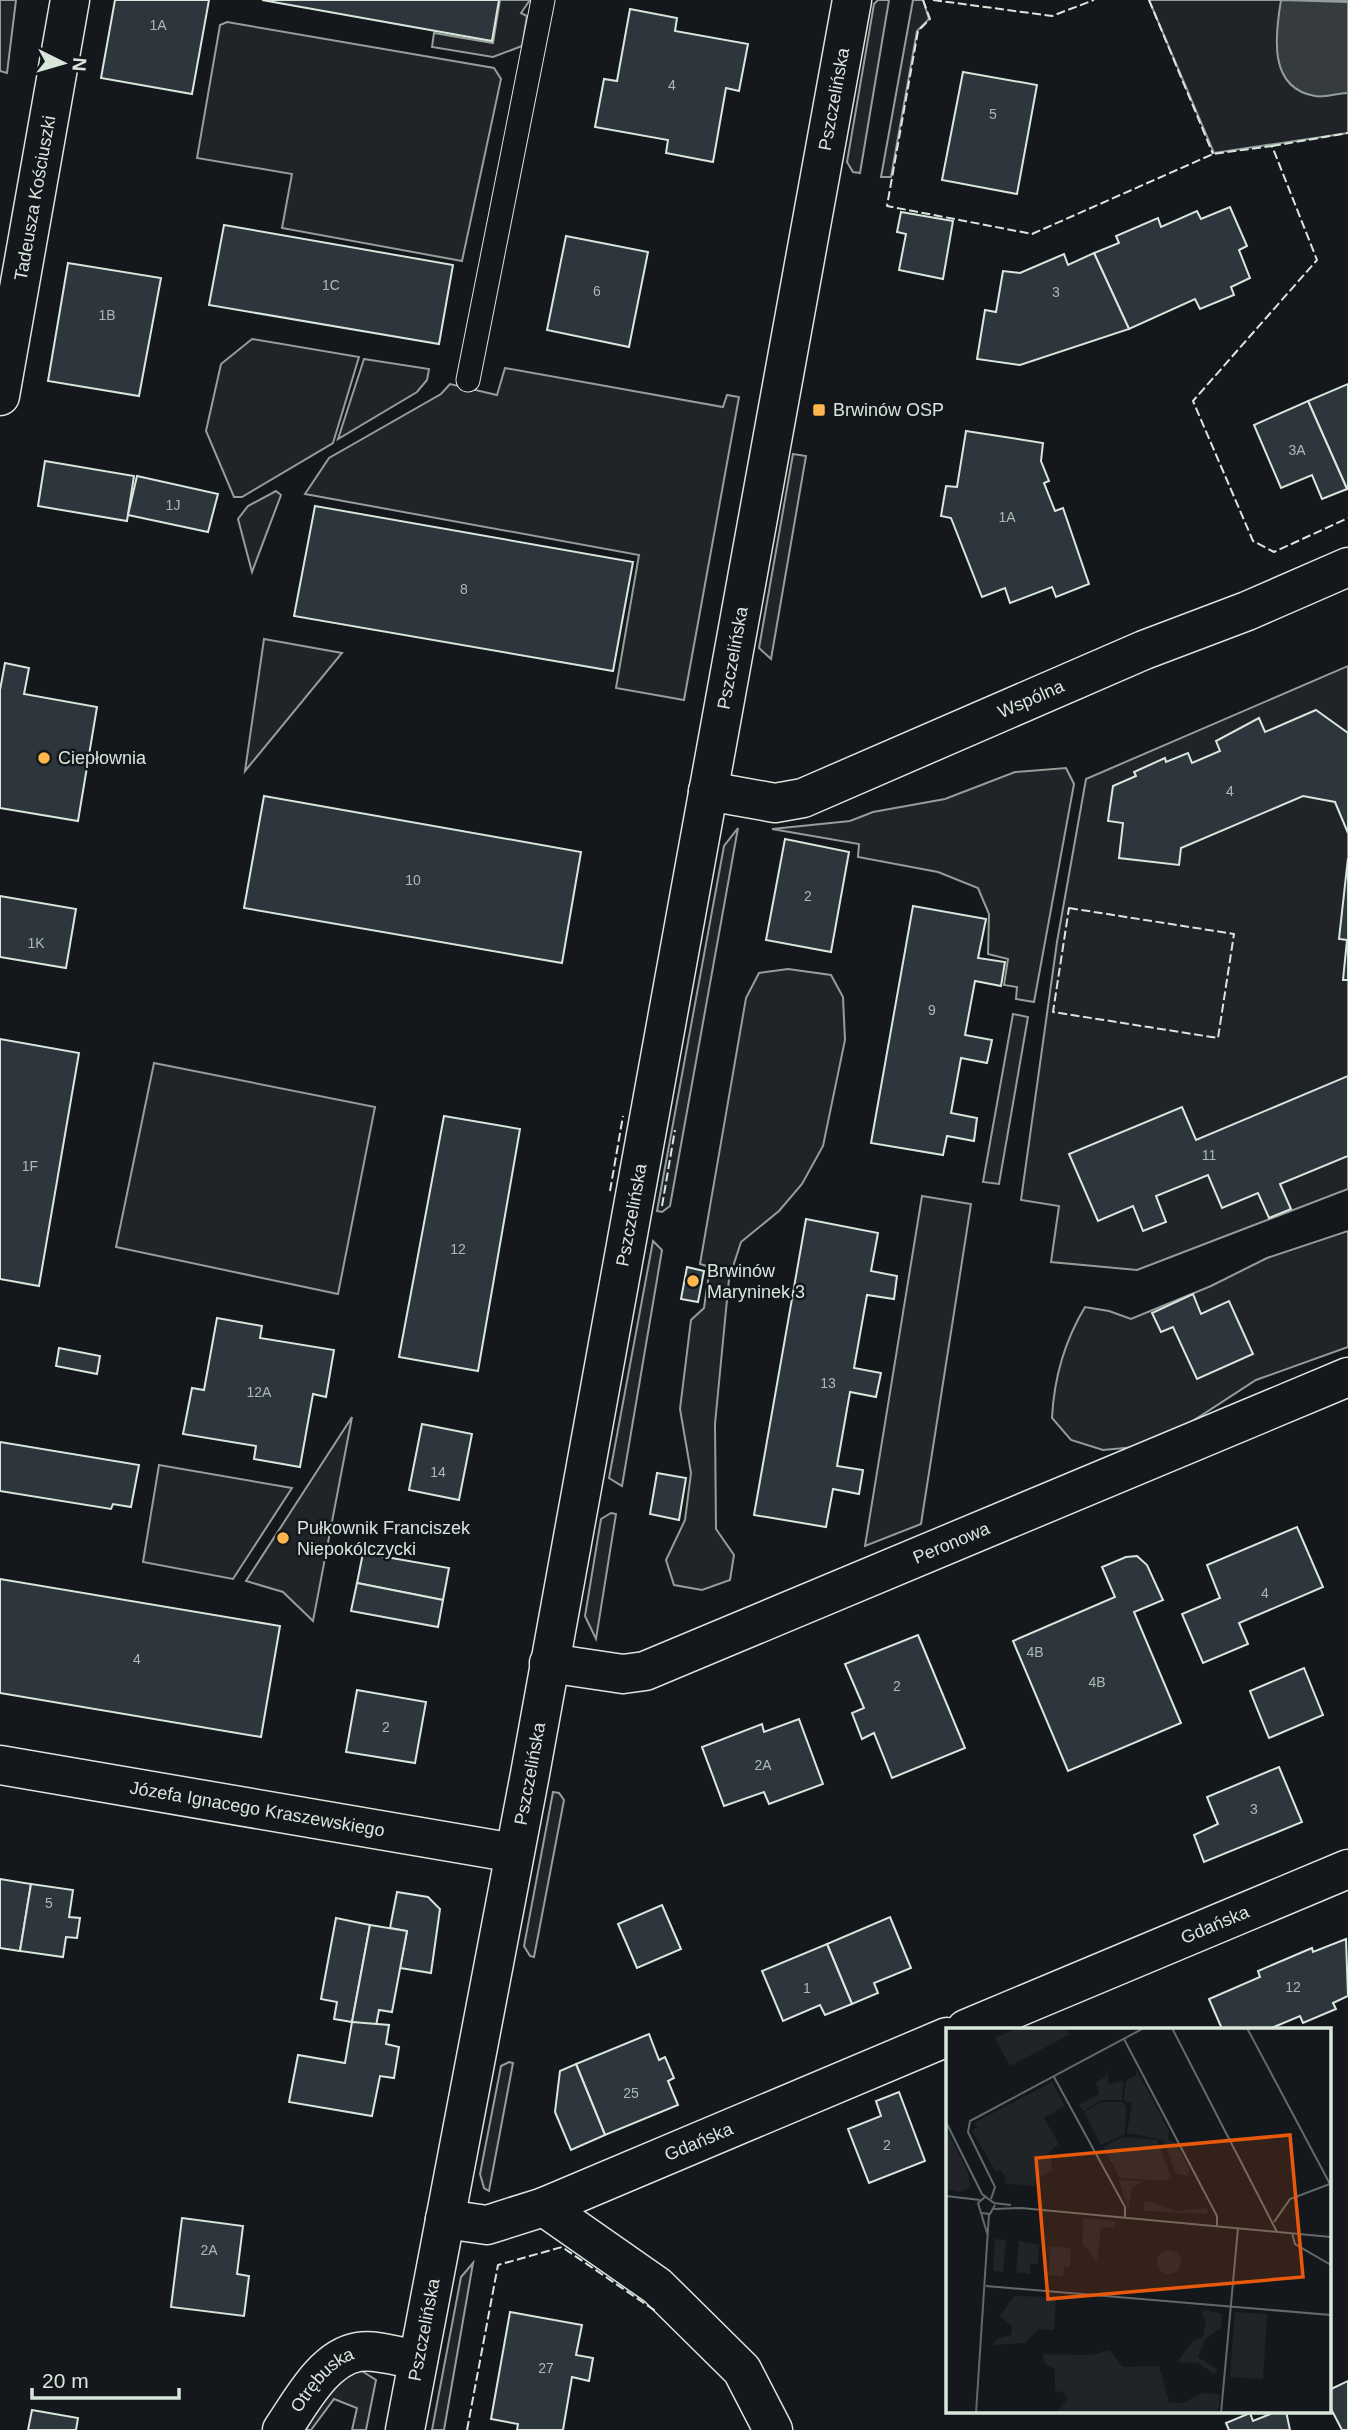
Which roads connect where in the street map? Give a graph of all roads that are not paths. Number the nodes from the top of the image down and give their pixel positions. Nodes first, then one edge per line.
1 (69, 0) edge
2 (543, 0) edge
3 (852, 0) edge
4 (4, 346) edge
5 (468, 380) dead end
6 (0, 396) edge
7 (1348, 567) edge
8 (708, 792) junction
9 (1348, 1377) edge
10 (549, 1663) junction
11 (0, 1765) edge
12 (514, 1853) junction
13 (1348, 1868) edge
14 (968, 2028) edge
15 (946, 2037) edge
16 (544, 2207) junction
17 (445, 2219) junction
18 (418, 2360) junction
19 (282, 2430) edge
20 (405, 2430) edge
21 (774, 2430) edge

1 - 4 street, Tadeusza Kościuszki
2 - 5 lane
3 - 8 street, Pszczelińska
4 - 6 street, Tadeusza Kościuszki
7 - 8 street, Wspólna
8 - 10 street, Pszczelińska
9 - 10 street, Peronowa
10 - 12 street, Pszczelińska
11 - 12 street, Józefa Ignacego Kraszewskiego
12 - 17 street, Pszczelińska
13 - 14 street, Gdańska
15 - 16 street, Gdańska
16 - 17 street, Gdańska
16 - 21 street
17 - 18 street, Pszczelińska
18 - 19 street, Otrębuska
18 - 20 street, Pszczelińska

